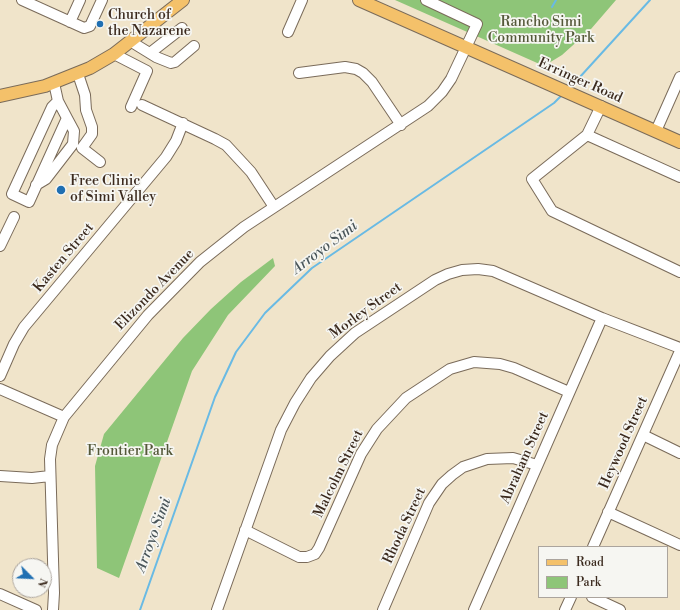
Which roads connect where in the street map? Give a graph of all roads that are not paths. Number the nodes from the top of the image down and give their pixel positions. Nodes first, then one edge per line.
1 (22, 0) edge
2 (80, 0) edge
3 (102, 0) edge
4 (183, 0) edge
5 (302, 0) edge
6 (426, 0) edge
7 (363, 1) edge
8 (70, 22) junction
9 (182, 28) dead end
10 (288, 32) dead end
11 (130, 41) junction
12 (194, 46) dead end
13 (466, 48) junction
14 (150, 53) junction
15 (114, 54) junction
16 (299, 73) dead end
17 (78, 74) junction
18 (680, 77) edge
19 (54, 83) junction
20 (0, 96) edge
21 (58, 101) junction
22 (142, 105) dead end
23 (131, 106) dead end
24 (600, 106) junction
25 (67, 118) junction
26 (183, 123) junction
27 (401, 124) junction
28 (656, 131) junction
29 (587, 135) junction
30 (680, 142) edge
31 (100, 162) dead end
32 (680, 176) edge
33 (36, 185) junction
34 (274, 207) junction
35 (14, 217) dead end
36 (0, 246) edge
37 (680, 272) edge
38 (602, 318) junction
39 (680, 350) edge
40 (0, 376) edge
41 (0, 388) edge
42 (569, 392) junction
43 (64, 417) junction
44 (643, 435) junction
45 (680, 453) edge
46 (537, 465) junction
47 (0, 476) edge
48 (50, 476) junction
49 (608, 512) junction
50 (245, 530) junction
51 (680, 545) edge
52 (593, 546) edge
53 (0, 594) edge
54 (571, 598) edge
55 (594, 598) edge
56 (36, 610) edge
57 (53, 610) edge
58 (216, 610) edge
59 (383, 610) edge
60 (474, 610) edge
61 (565, 610) edge
62 (620, 610) edge

1 - 8 street
2 - 8 street
3 - 8 street
4 - 11 main road
5 - 10 street
6 - 13 street, Elizondo Avenue
7 - 13 main road, Erringer Road
9 - 14 street
11 - 14 street
11 - 15 main road
12 - 14 street
13 - 24 main road, Erringer Road
13 - 27 street, Elizondo Avenue
15 - 17 main road
15 - 23 street
16 - 27 street
17 - 19 main road
17 - 31 street
18 - 28 street
19 - 20 main road
19 - 21 street
21 - 25 street
21 - 33 street
22 - 26 street
24 - 28 main road, Erringer Road
24 - 29 street
25 - 33 street
25 - 33 street
26 - 34 street
26 - 40 street, Kasten Street
27 - 34 street, Elizondo Avenue
28 - 30 main road, Erringer Road
29 - 32 street
29 - 37 street
34 - 43 street, Elizondo Avenue
35 - 36 street
38 - 39 street, Morley Street
38 - 42 street, Abraham Street
38 - 50 street, Morley Street
39 - 44 street, Heywood Street
41 - 43 street
42 - 46 street, Abraham Street
42 - 50 street, Malcolm Street
43 - 48 street, Elizondo Avenue
44 - 45 street
44 - 49 street, Heywood Street
46 - 59 street, Rhoda Street
46 - 60 street, Abraham Street
47 - 48 street
48 - 57 street, Elizondo Avenue
49 - 51 street
49 - 52 street, Heywood Street
50 - 58 street, Morley Street
53 - 56 street
54 - 61 street
55 - 62 street

